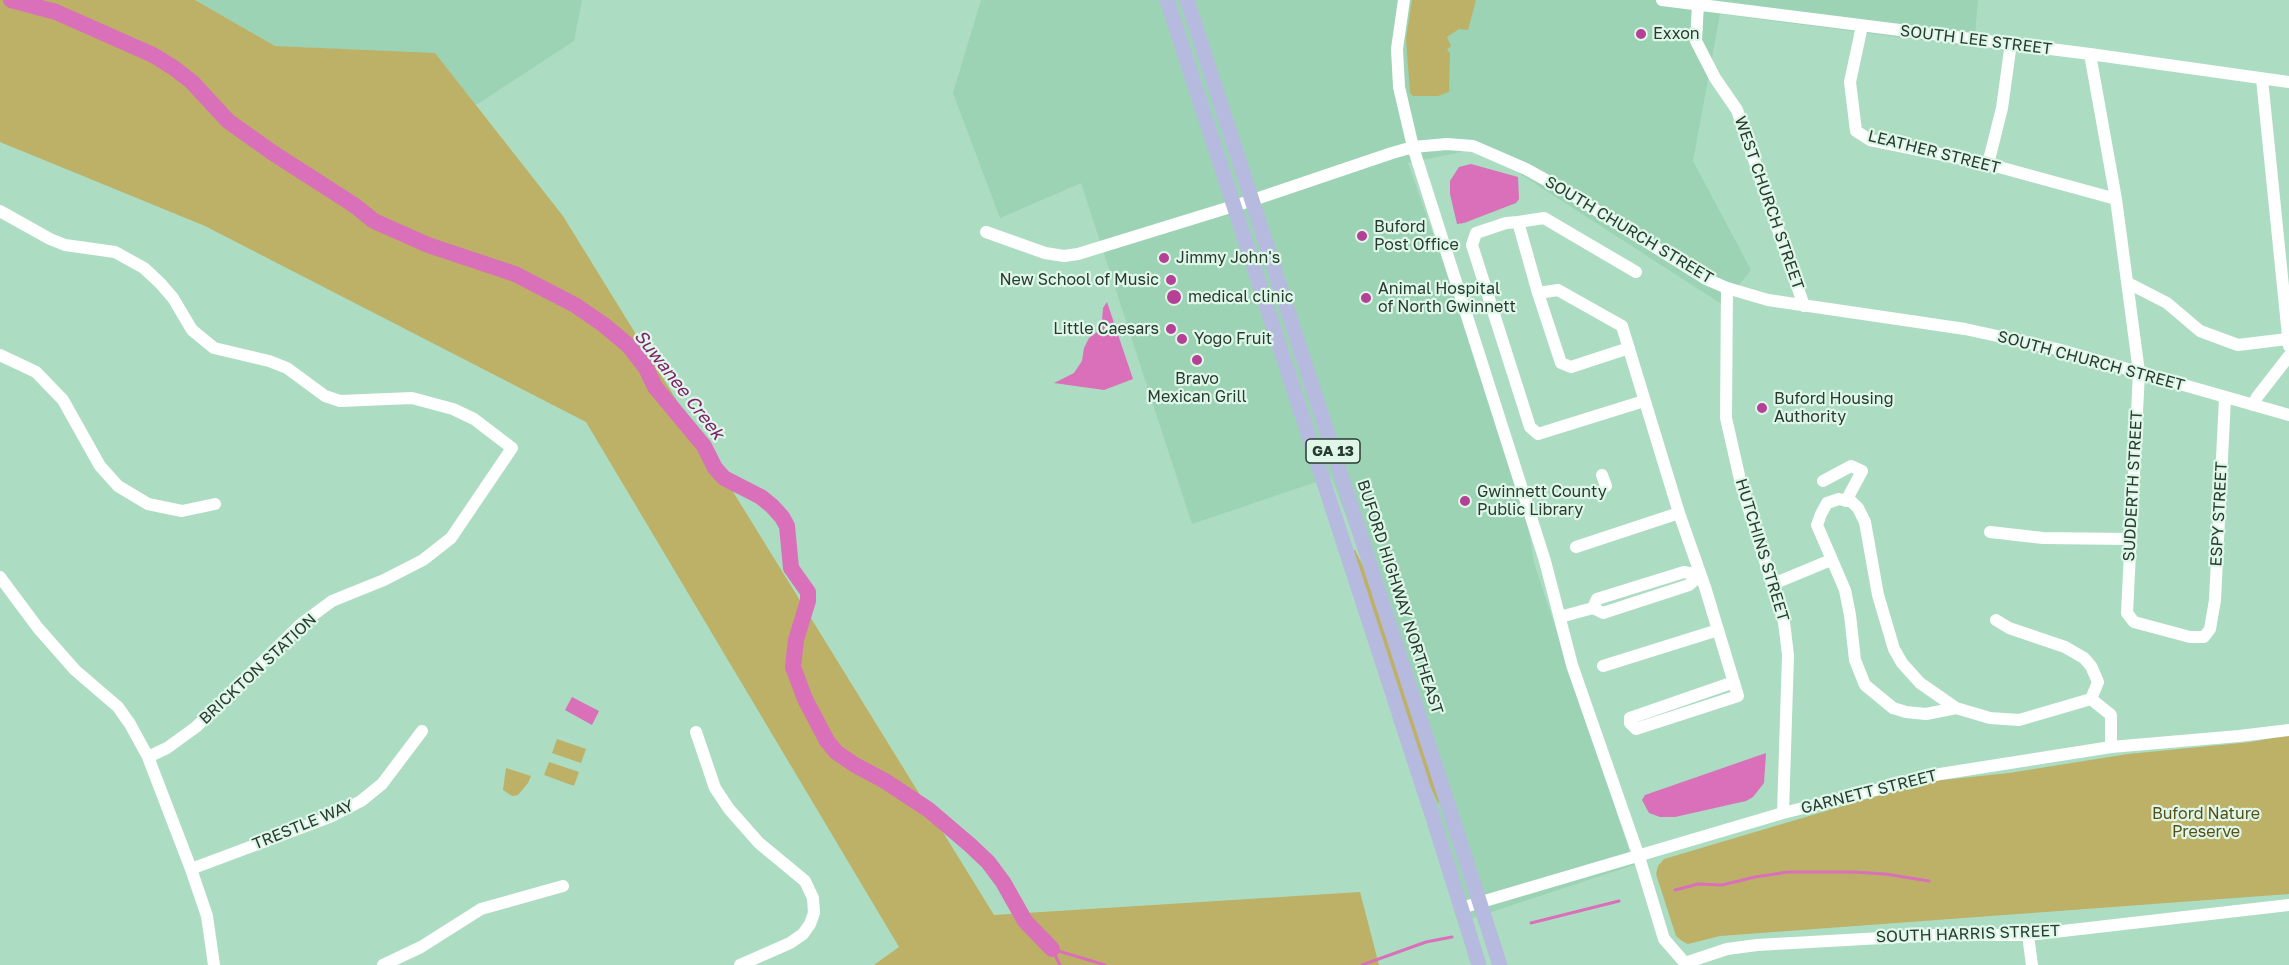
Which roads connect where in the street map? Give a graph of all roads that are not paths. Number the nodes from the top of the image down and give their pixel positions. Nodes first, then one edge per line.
1 (1167, 0) edge
2 (1186, 0) edge
3 (1404, 0) edge
4 (1662, 0) edge
5 (1698, 4) junction
6 (1862, 26) junction
7 (2011, 43) junction
8 (2090, 54) junction
9 (2262, 79) junction
10 (2289, 82) edge
11 (1413, 147) junction
12 (1988, 164) junction
13 (2116, 199) junction
14 (1251, 201) junction
15 (1234, 205) junction
16 (0, 211) edge
17 (1518, 222) junction
18 (986, 232) dead end
19 (2284, 254) edge
20 (1636, 272) dead end
21 (2128, 284) junction
22 (1727, 288) junction
23 (1538, 292) junction
24 (1804, 306) junction
25 (2288, 342) edge
26 (1629, 348) junction
27 (0, 355) edge
28 (2289, 356) edge
29 (2139, 372) junction
30 (2225, 398) junction
31 (1644, 401) junction
32 (2253, 405) junction
33 (2289, 415) edge
34 (1823, 481) dead end
35 (1846, 501) junction
36 (215, 504) dead end
37 (1679, 513) junction
38 (1990, 532) dead end
39 (2130, 539) junction
40 (1576, 547) dead end
41 (1832, 560) junction
42 (1700, 575) junction
43 (0, 577) edge
44 (1773, 584) junction
45 (1639, 586) junction
46 (1645, 599) junction
47 (1593, 608) junction
48 (1560, 617) junction
49 (1996, 620) dead end
50 (2210, 629) joint
51 (1718, 630) junction
52 (1603, 666) dead end
53 (1734, 682) junction
54 (2091, 699) junction
55 (1674, 702) junction
56 (1956, 708) junction
57 (1679, 715) junction
58 (2289, 730) edge
59 (422, 731) dead end
60 (696, 732) dead end
61 (2111, 747) junction
62 (148, 757) junction
63 (1783, 813) junction
64 (1639, 857) junction
65 (191, 869) junction
66 (563, 886) dead end
67 (1481, 902) junction
68 (2289, 905) edge
69 (1461, 908) junction
70 (2028, 935) junction
71 (214, 965) edge
72 (382, 965) edge
73 (740, 965) edge
74 (1479, 965) edge
75 (1500, 965) edge
76 (2032, 965) edge

1 - 15 main road, GA 13
2 - 14 main road, BUFORD HIGHWAY NORTHEAST / GA 13
3 - 11 street
4 - 5 street, SOUTH LEE STREET
5 - 6 street, SOUTH LEE STREET
5 - 24 street, WEST CHURCH STREET
6 - 7 street, SOUTH LEE STREET
6 - 12 street, LEATHER STREET
7 - 8 street, SOUTH LEE STREET
7 - 12 street
8 - 9 street, SOUTH LEE STREET
8 - 13 street, SUDDERTH STREET
9 - 10 street, SOUTH LEE STREET
9 - 19 street
11 - 14 street, SOUTH CHURCH STREET
11 - 22 street, SOUTH CHURCH STREET
11 - 48 street
12 - 13 street, LEATHER STREET
13 - 21 street, SUDDERTH STREET
14 - 15 street, SOUTH CHURCH STREET
14 - 67 main road, BUFORD HIGHWAY NORTHEAST / GA 13
15 - 18 street, SOUTH CHURCH STREET
15 - 69 main road, GA 13
16 - 62 street, BRICKTON STATION
17 - 20 street
17 - 23 street
17 - 31 street
19 - 25 street
21 - 25 street
21 - 29 street, SUDDERTH STREET
22 - 24 street, SOUTH CHURCH STREET
22 - 44 street, HUTCHINS STREET
23 - 26 street
23 - 26 street
24 - 29 street, SOUTH CHURCH STREET
26 - 31 street
27 - 36 street
28 - 32 street
29 - 30 street, SOUTH CHURCH STREET
29 - 39 street, SUDDERTH STREET
30 - 32 street, SOUTH CHURCH STREET
30 - 50 street, ESPY STREET
31 - 37 street
32 - 33 street, SOUTH CHURCH STREET
34 - 35 street
35 - 41 street
35 - 56 street
37 - 40 street
37 - 42 street
38 - 39 street
39 - 50 street, SUDDERTH STREET
41 - 44 street
41 - 56 street
42 - 45 street
42 - 46 street
42 - 51 street
43 - 62 street
44 - 63 street, HUTCHINS STREET
45 - 46 street
45 - 47 street
46 - 47 street
47 - 48 street
48 - 64 street
49 - 54 street
51 - 52 street
51 - 53 street
53 - 55 street
53 - 57 street
54 - 56 street
54 - 61 street
55 - 57 street
55 - 57 street
58 - 61 street, GARNETT STREET
59 - 65 street, TRESTLE WAY
60 - 73 street
61 - 63 street, GARNETT STREET
62 - 65 street
63 - 64 street, GARNETT STREET
64 - 67 street, GARNETT STREET
64 - 70 street, SOUTH HARRIS STREET
65 - 71 street
66 - 72 street
67 - 69 street, GARNETT STREET
67 - 75 main road, BUFORD HIGHWAY NORTHEAST / GA 13
68 - 70 street, SOUTH HARRIS STREET
69 - 74 main road, GA 13
70 - 76 street

